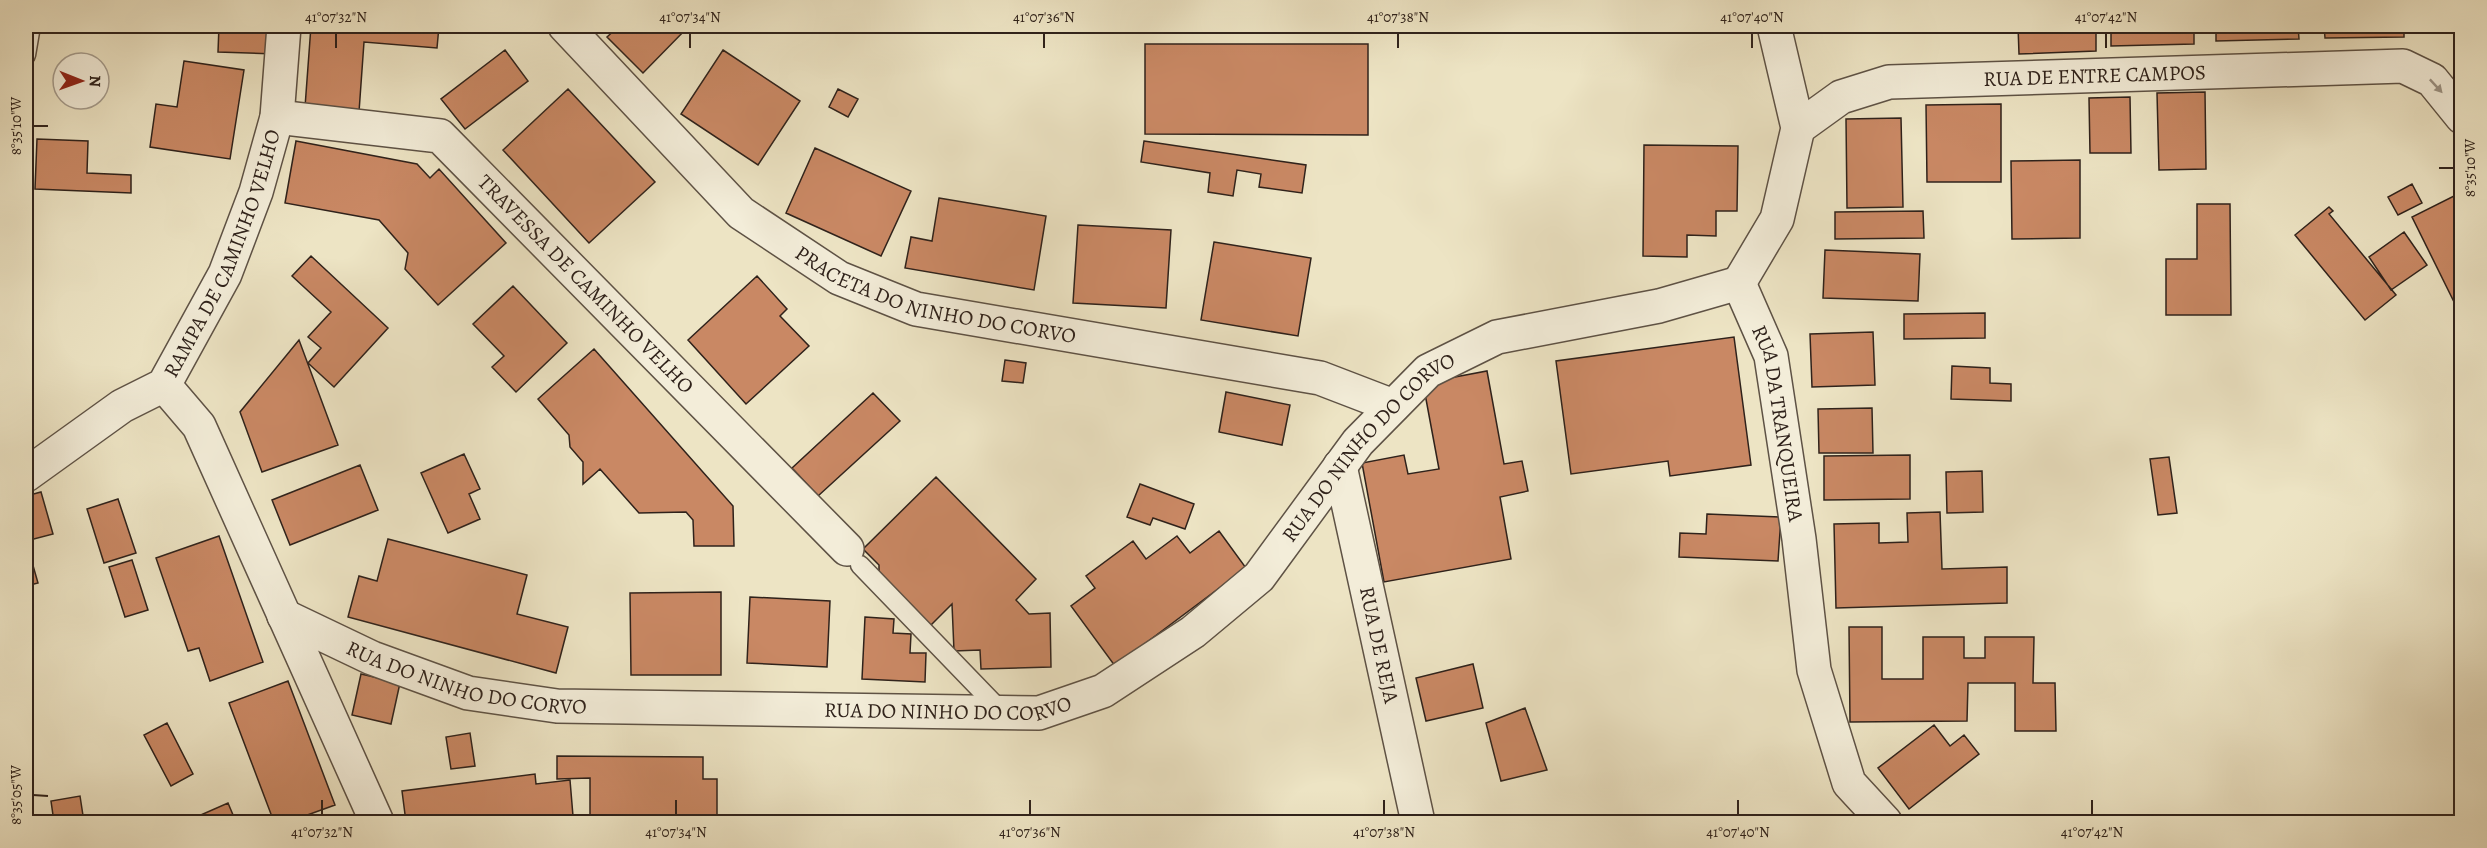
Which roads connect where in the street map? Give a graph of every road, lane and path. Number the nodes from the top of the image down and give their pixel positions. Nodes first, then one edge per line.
1 (30, 26) edge
2 (284, 26) edge
3 (565, 26) edge
4 (1774, 26) edge
5 (26, 55) edge
6 (277, 117) junction
7 (2462, 117) edge
8 (1798, 128) junction
9 (1739, 283) junction
10 (164, 385) junction
11 (1393, 406) junction
12 (1340, 466) junction
13 (26, 475) edge
14 (853, 557) joint
15 (284, 616) junction
16 (1002, 712) junction
17 (377, 822) edge
18 (1418, 822) edge
19 (1885, 822) edge

1 - 5 lane
2 - 6 street, RAMPA DE CAMINHO VELHO
3 - 11 street, PRACETA DO NINHO DO CORVO
4 - 8 street
6 - 10 street, RAMPA DE CAMINHO VELHO
6 - 14 street, TRAVESSA DE CAMINHO VELHO
8 -> 7 street, RUA DE ENTRE CAMPOS
8 - 9 street
9 - 11 street, RUA DO NINHO DO CORVO
9 - 19 street, RUA DA TRANQUEIRA
10 - 13 street, RAMPA DE CAMINHO VELHO
10 - 15 street
11 - 12 street, RUA DO NINHO DO CORVO
12 - 16 street, RUA DO NINHO DO CORVO
12 - 18 street, RUA DE REJA
14 - 16 lane
15 - 16 street, RUA DO NINHO DO CORVO
15 - 17 street

